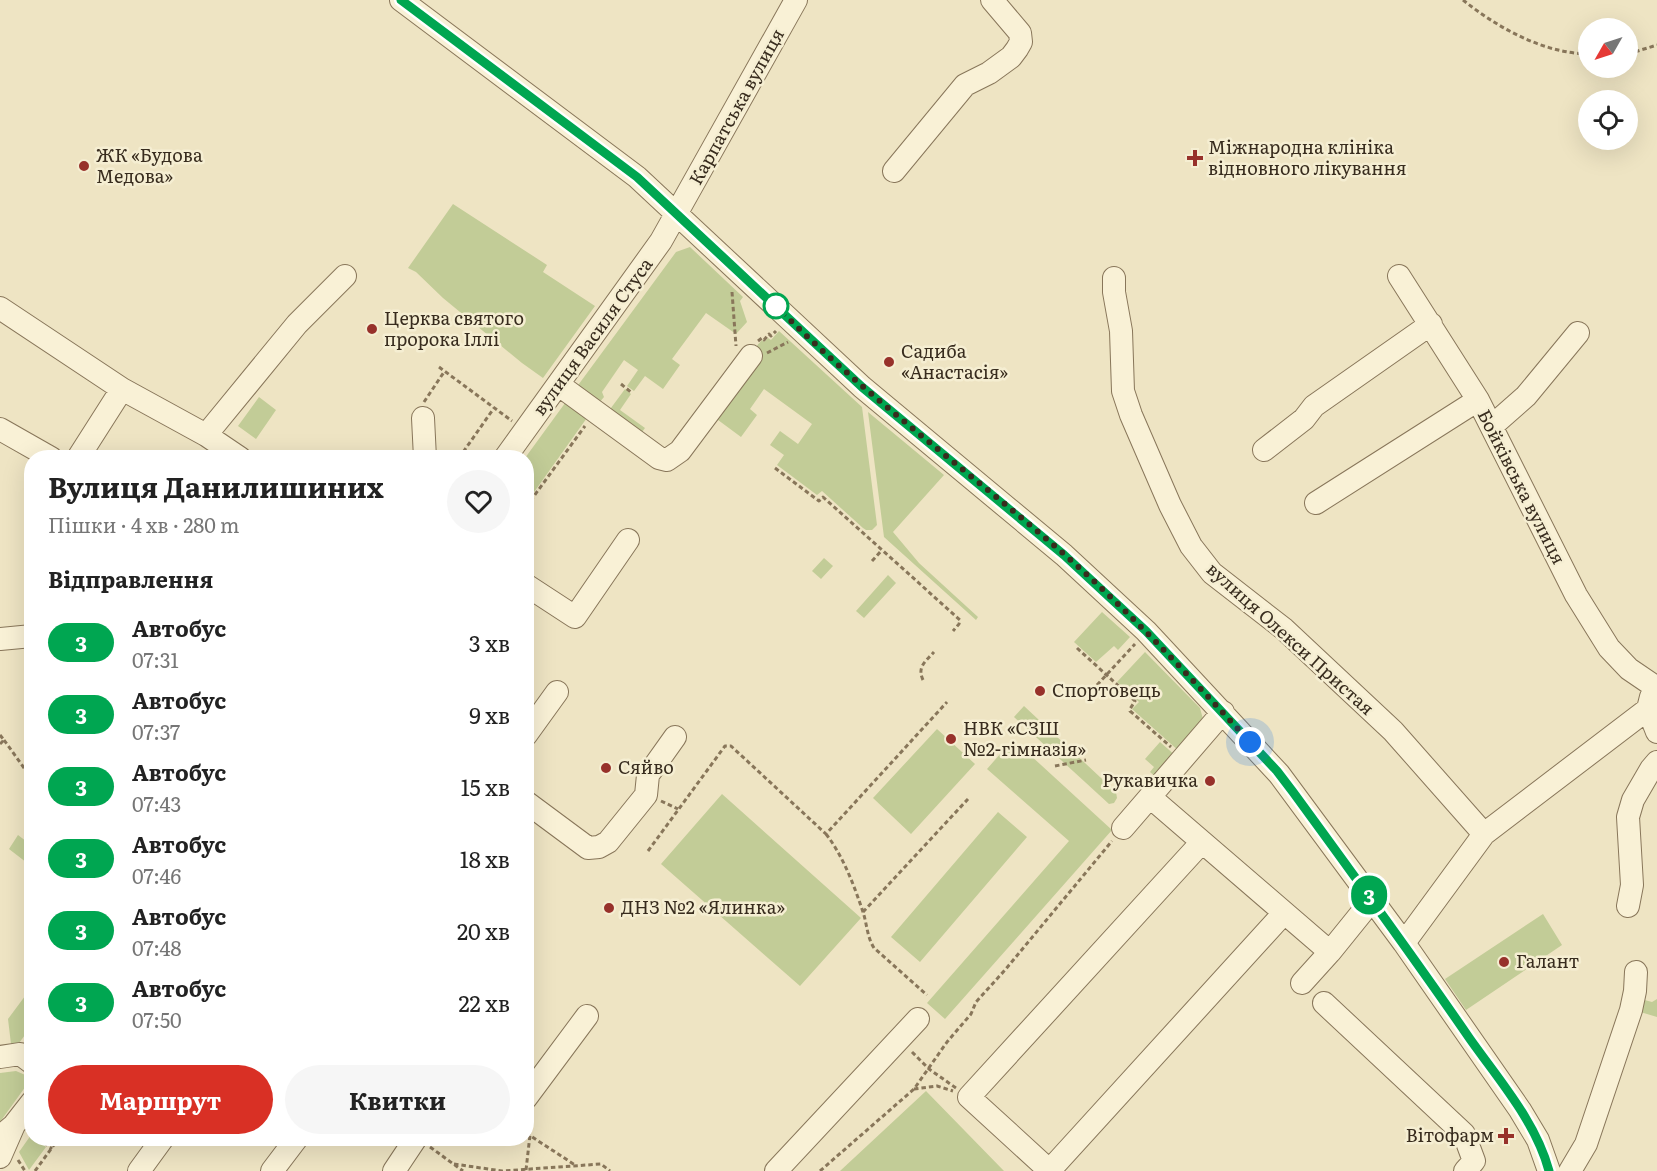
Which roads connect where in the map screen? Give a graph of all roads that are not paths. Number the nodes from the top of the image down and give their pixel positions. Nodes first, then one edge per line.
1 (401, 0) edge
2 (796, 0) edge
3 (992, 0) edge
4 (894, 171) dead end
5 (678, 214) junction
6 (345, 276) dead end
7 (1399, 276) dead end
8 (1114, 278) dead end
9 (0, 308) edge
10 (1431, 324) junction
11 (1578, 333) dead end
12 (745, 363) road end
13 (559, 385) junction
14 (122, 389) junction
15 (1478, 400) junction
16 (423, 411) road end
17 (1492, 426) junction
18 (0, 429) edge
19 (206, 435) junction
20 (37, 450) edge
21 (83, 450) edge
22 (228, 450) edge
23 (425, 450) edge
24 (512, 450) edge
25 (1264, 450) dead end
26 (1317, 503) dead end
27 (628, 540) dead end
28 (534, 590) edge
29 (24, 637) edge
30 (0, 639) edge
31 (1656, 682) edge
32 (557, 692) dead end
33 (1648, 709) junction
34 (1222, 712) junction
35 (534, 724) edge
36 (1657, 732) edge
37 (675, 737) dead end
38 (1657, 762) edge
39 (1150, 797) junction
40 (534, 808) edge
41 (1123, 828) road end
42 (1484, 834) junction
43 (1202, 842) junction
44 (1372, 900) junction
45 (1629, 906) dead end
46 (1284, 913) junction
47 (1404, 943) junction
48 (1330, 952) junction
49 (1636, 972) dead end
50 (1302, 983) dead end
51 (1324, 1003) dead end
52 (587, 1016) dead end
53 (918, 1019) dead end
54 (24, 1055) edge
55 (0, 1057) edge
56 (534, 1087) edge
57 (24, 1111) edge
58 (7, 1131) edge
59 (159, 1146) edge
60 (291, 1146) edge
61 (418, 1146) edge
62 (8, 1157) edge
63 (148, 1168) edge
64 (272, 1171) edge
65 (394, 1171) edge
66 (776, 1171) edge
67 (1050, 1171) edge
68 (1465, 1171) edge
69 (1549, 1171) edge
70 (1570, 1171) edge

1 - 5 street
2 - 5 street, Карпатська вулиця
3 - 4 street
5 - 13 street, вулиця Василя Стуса
5 - 34 street
6 - 19 street
7 - 10 street, Бойківська вулиця
8 - 42 street, вулиця Олекси Пристая
9 - 14 street
10 - 15 street, Бойківська вулиця
10 - 25 street
11 - 17 street
12 - 13 street
13 - 24 street, вулиця Василя Стуса
14 - 19 street
14 - 21 street
15 - 17 street, Бойківська вулиця
15 - 26 street
16 - 23 street
17 - 31 street, Бойківська вулиця
18 - 20 street
19 - 22 street
27 - 28 street
29 - 30 street
31 - 33 street
32 - 35 street
33 - 36 street
33 - 42 street
34 - 39 street
34 - 44 street
37 - 40 street
38 - 45 street
39 - 41 street
39 - 43 street
42 - 47 street
43 - 46 street
43 - 67 street
44 - 47 street
44 - 48 street
46 - 48 street
46 - 67 street
47 - 69 street
48 - 50 street
49 - 70 street
51 - 68 street
52 - 56 street
53 - 66 street
54 - 55 street
57 - 58 street
58 - 62 street
59 - 63 street
60 - 64 street
61 - 65 street

